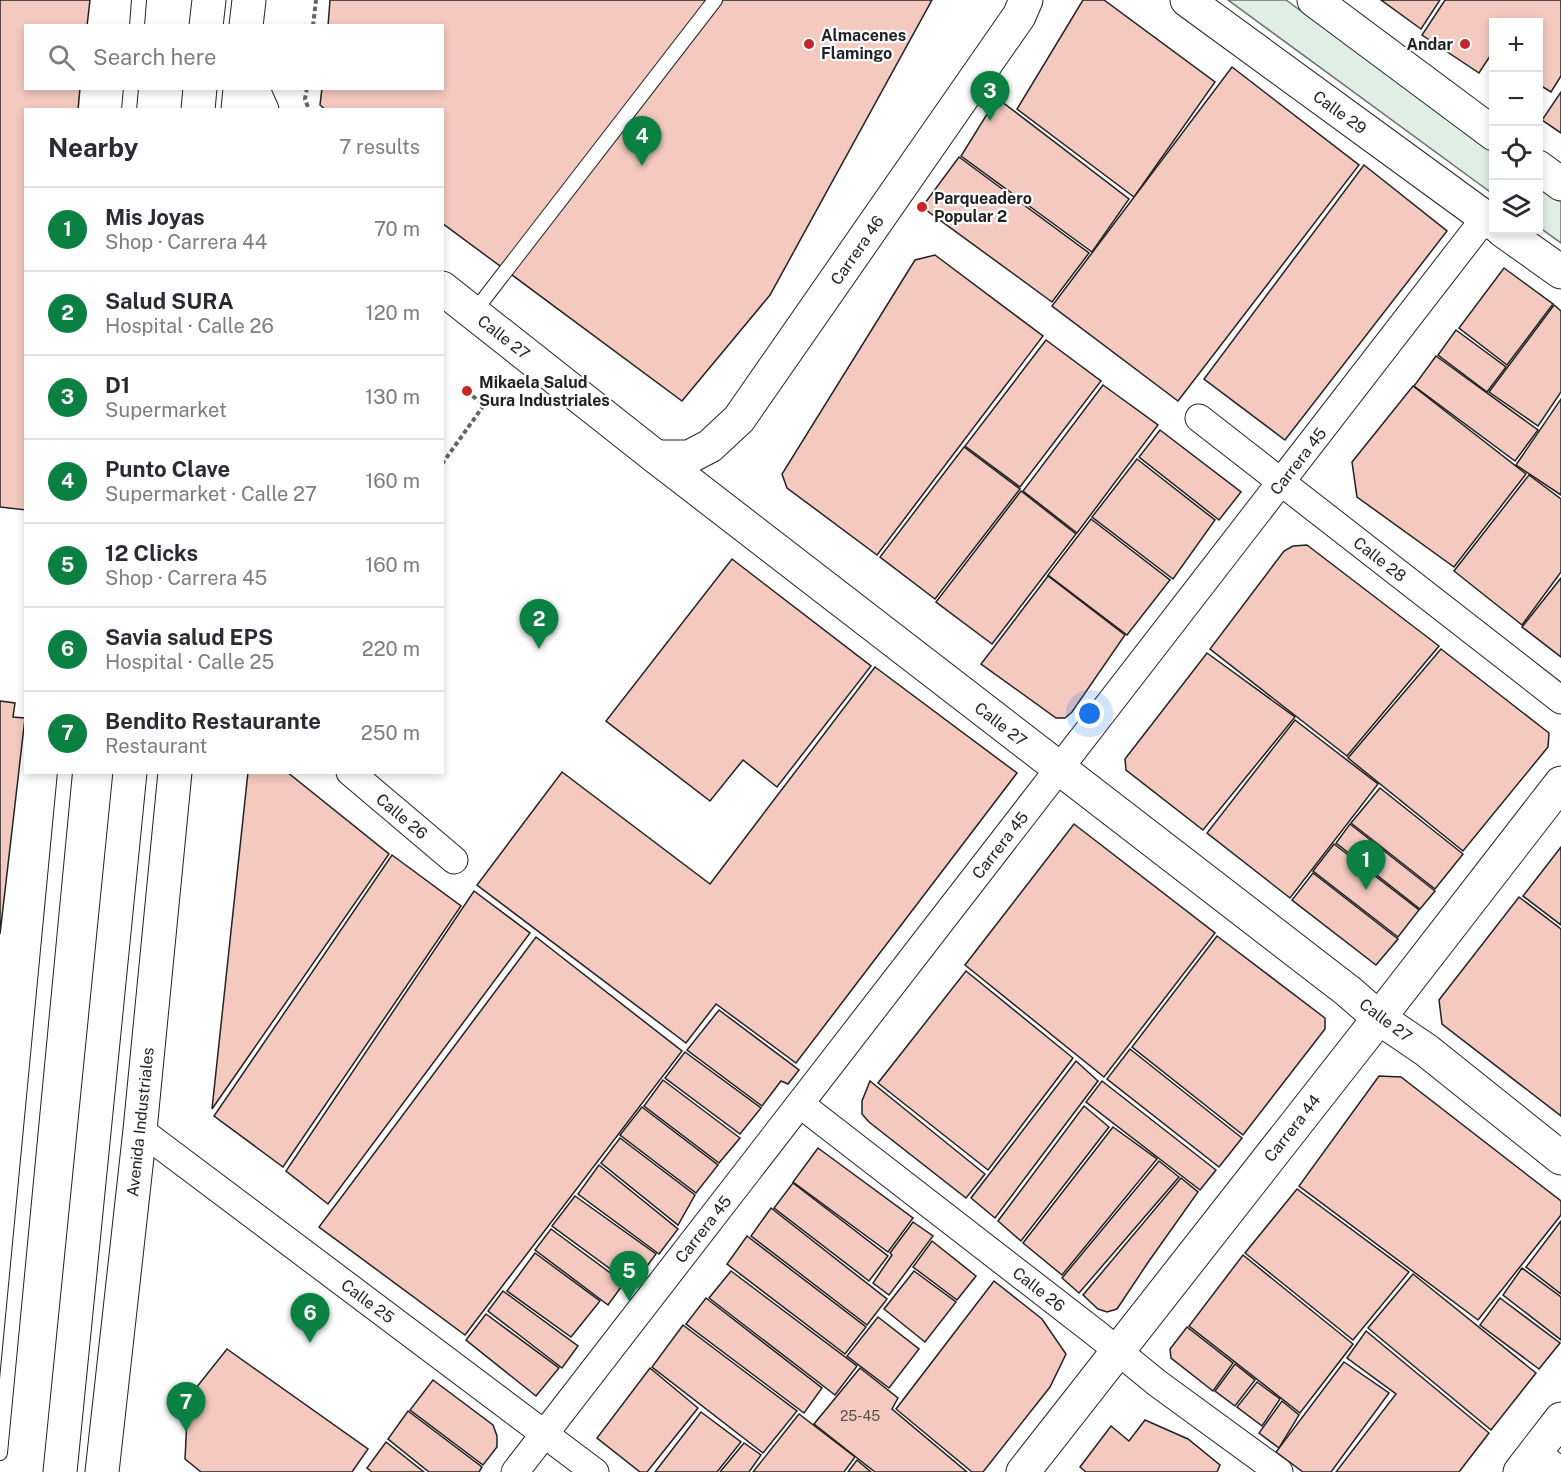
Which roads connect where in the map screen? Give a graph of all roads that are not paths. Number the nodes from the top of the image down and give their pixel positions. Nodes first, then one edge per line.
1 (139, 0) edge
2 (209, 0) edge
3 (249, 0) edge
4 (715, 0) edge
5 (1026, 0) edge
6 (1187, 0) edge
7 (1314, 0) edge
8 (136, 24) edge
9 (206, 24) edge
10 (246, 24) edge
11 (130, 90) edge
12 (200, 90) edge
13 (240, 90) edge
14 (253, 90) edge
15 (129, 108) edge
16 (198, 108) edge
17 (238, 108) edge
18 (261, 108) edge
19 (1489, 130) edge
20 (1543, 170) edge
21 (1561, 184) edge
22 (1489, 220) edge
23 (1489, 230) edge
24 (1508, 234) edge
25 (1561, 272) edge
26 (444, 290) edge
27 (474, 312) junction
28 (1199, 418) dead end
29 (656, 457) junction
30 (1281, 482) junction
31 (1561, 700) edge
32 (1059, 769) junction
33 (65, 774) edge
34 (130, 774) edge
35 (175, 774) edge
36 (352, 774) edge
37 (1561, 783) edge
38 (454, 860) dead end
39 (1379, 1018) junction
40 (800, 1104) junction
41 (140, 1130) junction
42 (1561, 1158) edge
43 (1118, 1351) junction
44 (1561, 1419) edge
45 (544, 1434) junction
46 (0, 1453) edge
47 (1527, 1462) edge
48 (1561, 1471) edge
49 (60, 1472) edge
50 (102, 1472) edge
51 (515, 1472) edge
52 (595, 1472) edge
53 (1023, 1472) edge
54 (1279, 1472) edge

1 - 8 lane
2 - 9 street
3 - 10 street
4 - 27 lane
5 - 29 street, Carrera 46
6 - 22 street, Calle 29
7 - 19 street
11 - 15 lane
12 - 16 street
13 - 17 street
14 - 18 street
20 - 21 street
23 - 30 street, Carrera 45
24 - 25 street, Calle 29
26 - 27 street, Calle 27
27 - 29 street, Calle 27
28 - 30 street, Calle 28
29 - 32 street, Calle 27
30 - 31 street, Calle 28
30 - 32 street, Carrera 45
32 - 39 street, Calle 27
32 - 40 street, Carrera 45
33 - 46 lane
34 - 49 street
35 - 41 street, Avenida Industriales
36 - 38 street, Calle 26
37 - 39 street, Carrera 44
39 - 42 street, Calle 27
39 - 43 street, Carrera 44
40 - 43 street, Calle 26
40 - 45 street, Carrera 45
41 - 45 street, Calle 25
41 - 50 street, Avenida Industriales
43 - 53 street, Carrera 44
43 - 54 street, Calle 26
44 - 47 street
45 - 51 street, Carrera 45
45 - 52 street, Calle 25
47 - 48 street

